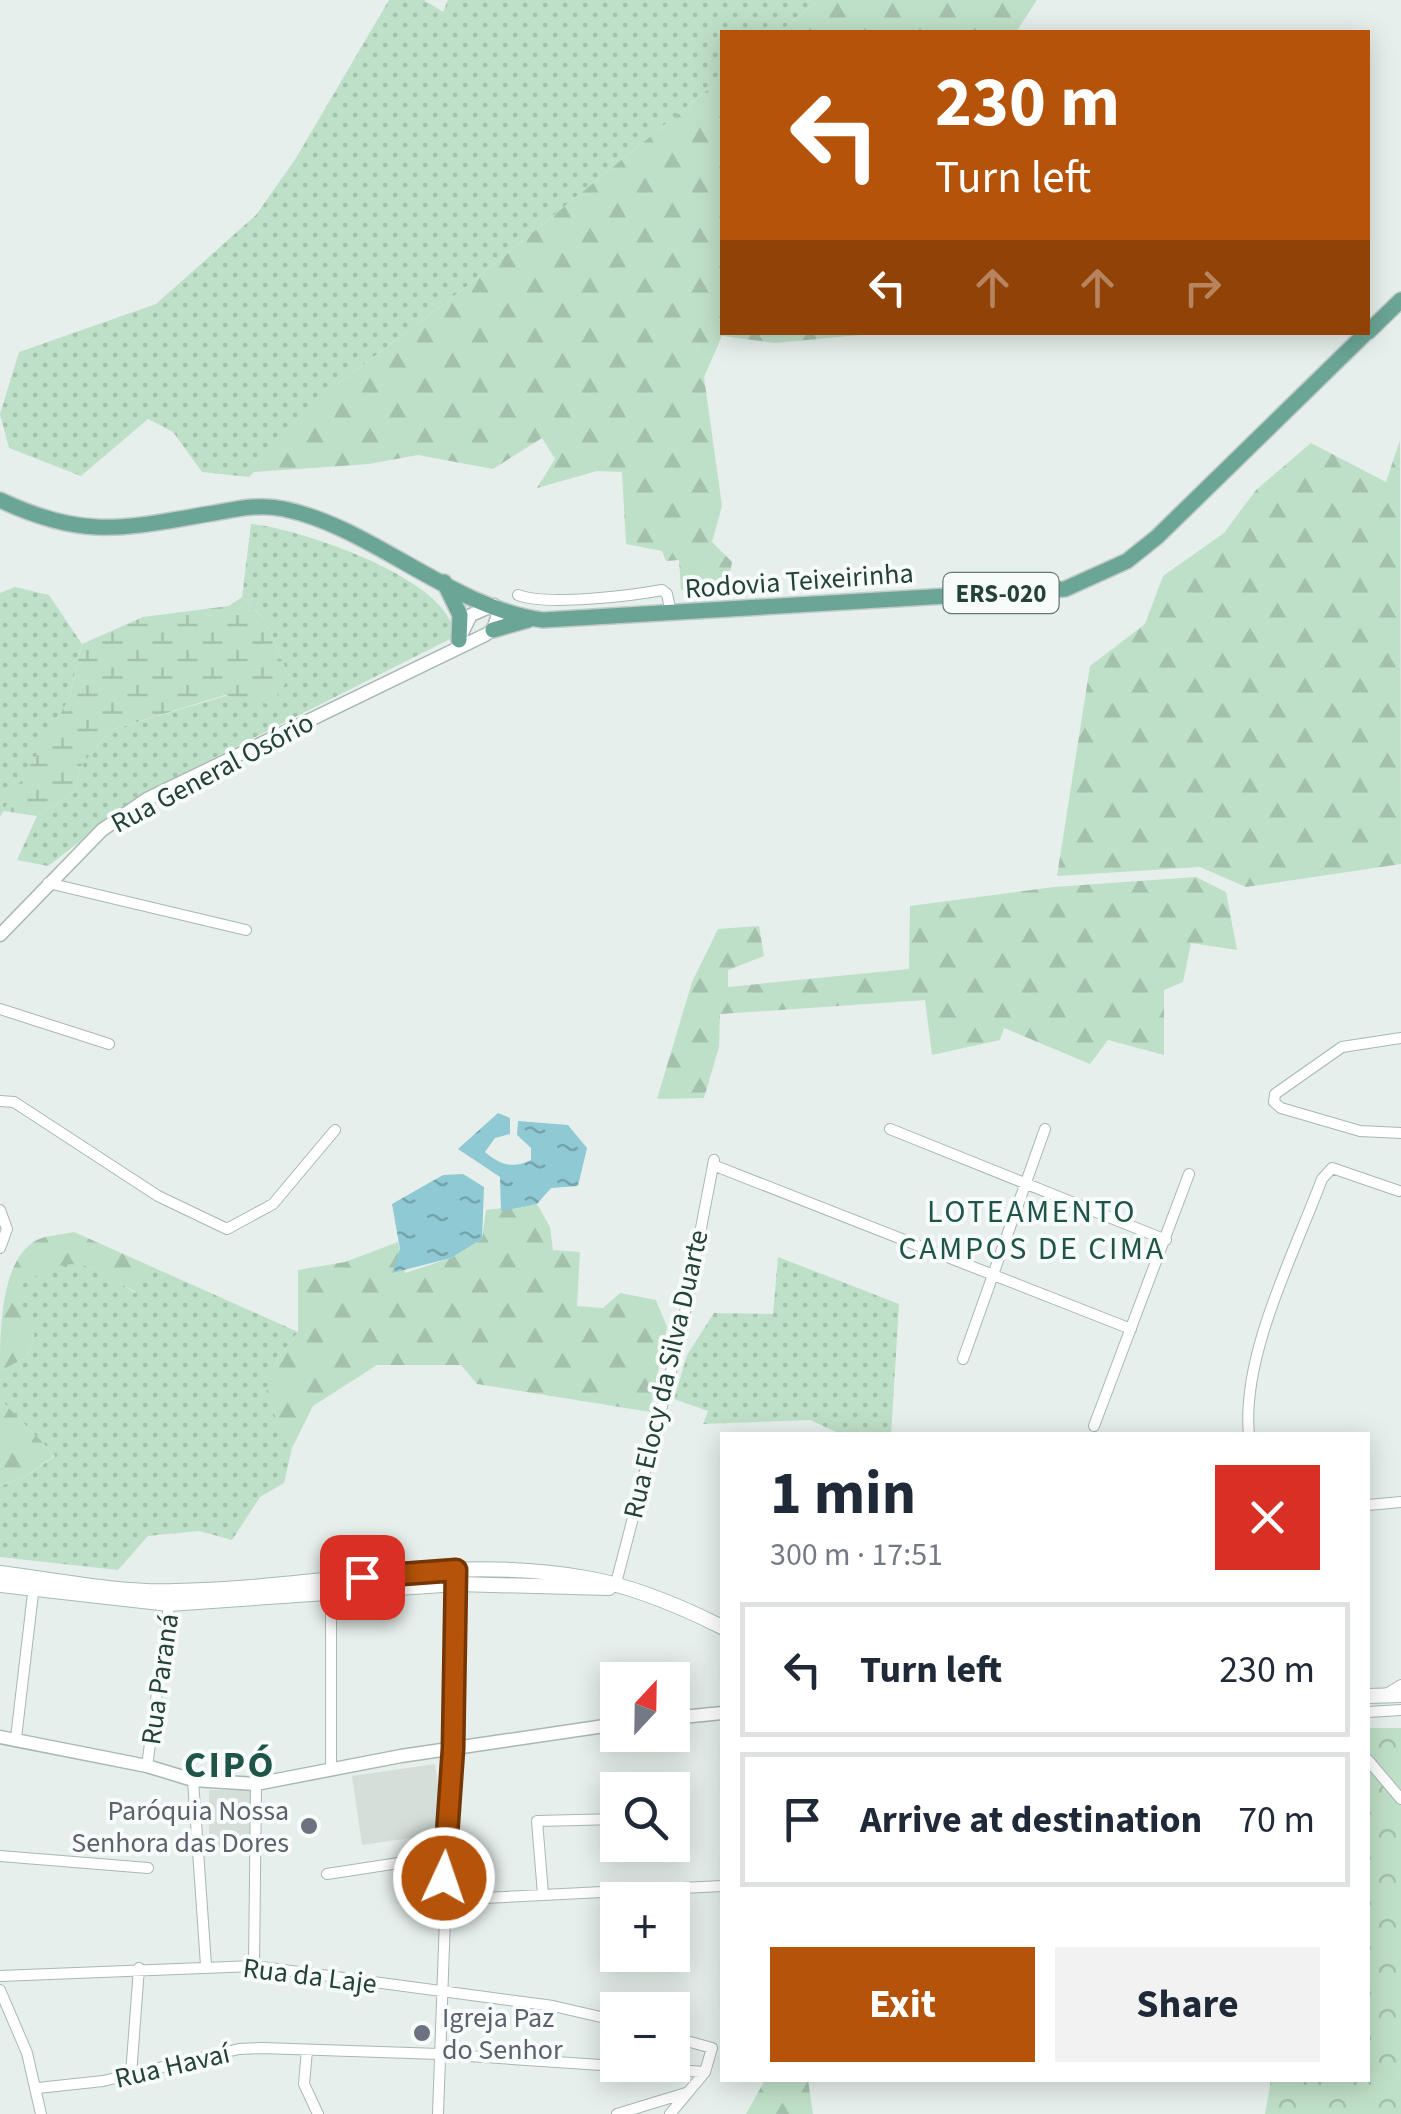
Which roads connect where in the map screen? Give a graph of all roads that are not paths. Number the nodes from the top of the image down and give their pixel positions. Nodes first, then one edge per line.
1 (1401, 300) edge
2 (1370, 329) edge
3 (1364, 335) edge
4 (0, 500) edge
5 (444, 582) junction
6 (518, 595) dead end
7 (624, 598) junction
8 (547, 600) junction
9 (497, 607) junction
10 (671, 614) junction
11 (630, 617) junction
12 (540, 620) junction
13 (493, 630) junction
14 (456, 644) junction
15 (48, 883) junction
16 (246, 930) dead end
17 (0, 935) edge
18 (0, 1009) edge
19 (1401, 1038) edge
20 (108, 1044) dead end
21 (0, 1101) edge
22 (890, 1129) dead end
23 (1045, 1129) dead end
24 (334, 1130) dead end
25 (1401, 1133) edge
26 (1189, 1174) dead end
27 (1025, 1184) junction
28 (1400, 1194) edge
29 (0, 1210) edge
30 (1166, 1240) junction
31 (0, 1248) edge
32 (993, 1273) junction
33 (1131, 1329) junction
34 (963, 1359) dead end
35 (1094, 1426) dead end
36 (1249, 1432) edge
37 (1401, 1502) edge
38 (1370, 1505) edge
39 (0, 1573) edge
40 (457, 1577) junction
41 (35, 1583) junction
42 (0, 1585) edge
43 (331, 1586) junction
44 (615, 1587) junction
45 (170, 1598) junction
46 (720, 1626) edge
47 (1401, 1686) edge
48 (1401, 1695) edge
49 (1375, 1696) edge
50 (1401, 1710) edge
51 (1370, 1712) edge
52 (720, 1713) edge
53 (690, 1716) edge
54 (600, 1727) edge
55 (0, 1737) edge
56 (16, 1738) junction
57 (453, 1749) junction
58 (1370, 1762) edge
59 (148, 1766) junction
60 (331, 1770) junction
61 (192, 1780) junction
62 (256, 1784) junction
63 (1401, 1799) edge
64 (600, 1820) edge
65 (0, 1856) edge
66 (444, 1856) junction
67 (148, 1868) dead end
68 (327, 1874) dead end
69 (720, 1886) edge
70 (543, 1894) junction
71 (443, 1900) junction
72 (206, 1965) junction
73 (254, 1966) junction
74 (138, 1968) junction
75 (0, 1976) edge
76 (0, 1990) edge
77 (441, 1992) junction
78 (600, 2016) edge
79 (13, 2021) junction
80 (0, 2024) edge
81 (690, 2042) edge
82 (307, 2050) junction
83 (439, 2054) junction
84 (705, 2072) junction
85 (131, 2075) junction
86 (38, 2088) junction
87 (692, 2091) junction
88 (41, 2114) edge
89 (318, 2114) edge
90 (438, 2114) edge
91 (616, 2114) edge
92 (670, 2114) edge

1 - 2 main road, Rodovia Teixeirinha / ERS-020
3 - 10 main road, Rodovia Teixeirinha / ERS-020
4 - 5 main road, ERS-020
5 - 9 main road, Rodovia Teixeirinha / ERS-020
5 - 14 main road
6 - 8 street
7 - 8 street
7 - 10 street
7 - 11 street
8 - 12 street
9 - 12 main road, Rodovia Teixeirinha / ERS-020
9 - 13 street
9 - 14 street, Rua General Osório
10 - 11 main road, Rodovia Teixeirinha / ERS-020
11 - 12 main road, Rodovia Teixeirinha / ERS-020
12 - 13 main road
13 - 14 street, Rua General Osório
14 - 15 street, Rua General Osório
15 - 16 street
15 - 17 street, Rua General Osório
18 - 20 street
19 - 25 street
21 - 24 street
22 - 27 street
23 - 27 street
26 - 30 street
27 - 30 street
27 - 32 street
28 - 36 street
29 - 31 street
30 - 33 street
32 - 33 street
32 - 34 street
32 - 44 street, Rua Elocy da Silva Duarte
33 - 35 street
37 - 38 street
39 - 41 main road
40 - 43 main road
40 - 44 main road
40 - 57 street
41 - 42 main road
41 - 45 main road
41 - 56 street
43 - 45 main road
43 - 60 street
44 - 46 main road
45 - 59 street, Rua Paraná
47 - 49 street
48 - 49 main road
50 - 51 street
52 - 53 street
54 - 57 street
55 - 56 street
56 - 59 street
57 - 60 street
57 - 66 street
58 - 63 street
59 - 61 street
60 - 62 street
61 - 62 street
61 - 72 street
62 - 73 street
64 - 70 street
65 - 67 street
66 - 68 street
66 - 71 street
69 - 70 street
70 - 71 street
71 - 77 street
72 - 73 street, Rua da Laje
72 - 74 street, Rua da Laje
73 - 77 street, Rua da Laje
74 - 75 street, Rua da Laje
74 - 85 street
76 - 79 street
77 - 78 street, Rua da Laje
77 - 83 street
79 - 80 street
79 - 86 street
81 - 84 street
82 - 83 street, Rua Havaí
82 - 85 street, Rua Havaí
82 - 89 street
83 - 84 street, Rua Havaí
83 - 90 street
84 - 87 street
85 - 86 street, Rua Havaí
86 - 88 street
87 - 91 street
87 - 92 street

